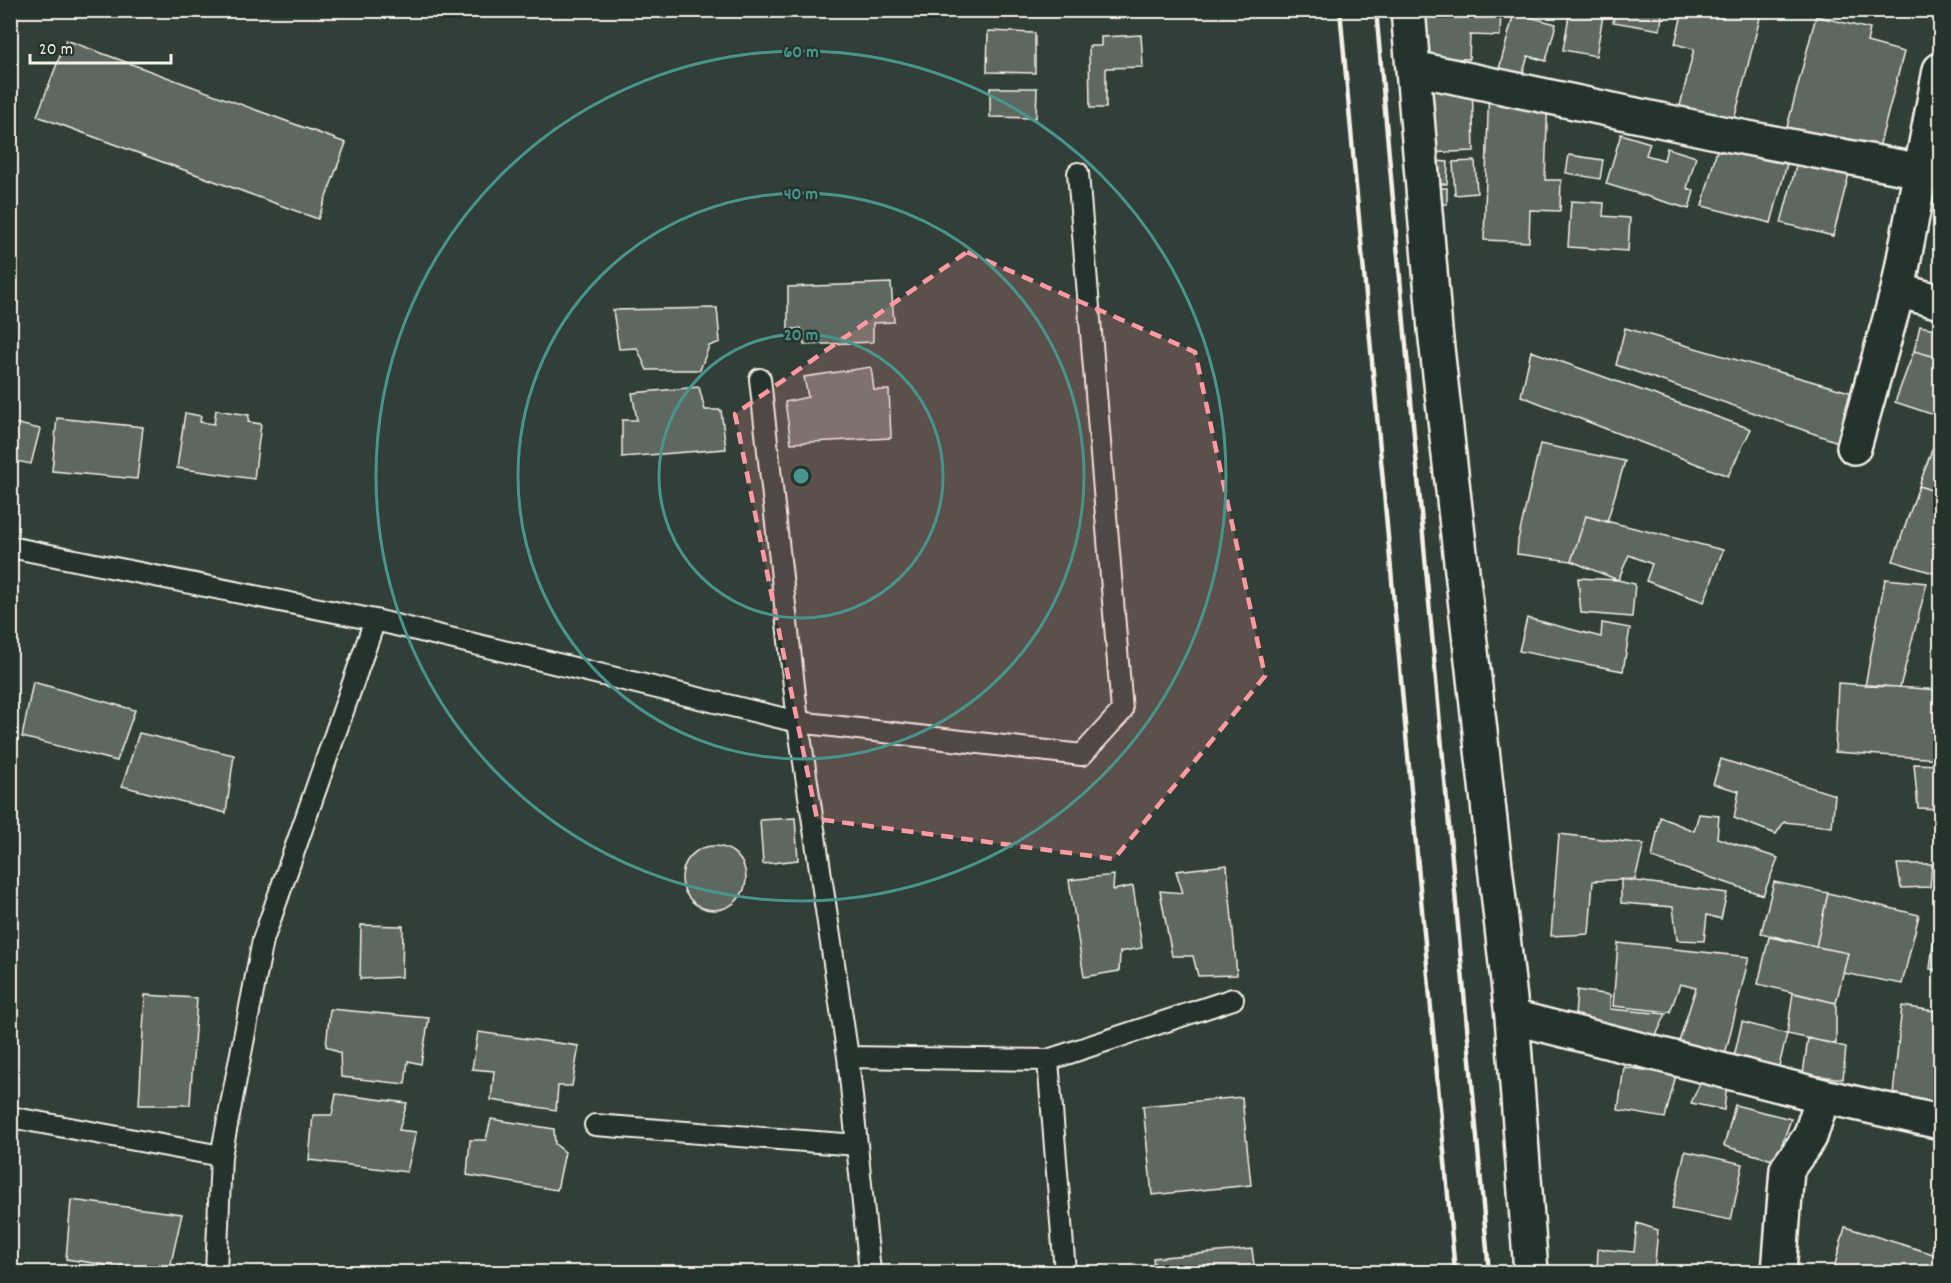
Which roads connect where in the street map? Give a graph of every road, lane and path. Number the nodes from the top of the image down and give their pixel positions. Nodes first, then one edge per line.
1 (1408, 10) edge
2 (1413, 68) junction
3 (1941, 70) edge
4 (1921, 171) junction
5 (1078, 173) dead end
6 (1898, 290) junction
7 (1941, 302) edge
8 (760, 379) dead end
9 (1854, 447) dead end
10 (10, 547) edge
11 (375, 621) junction
12 (798, 722) junction
13 (1233, 999) dead end
14 (1512, 1017) junction
15 (848, 1057) junction
16 (1048, 1060) junction
17 (1823, 1096) junction
18 (10, 1117) edge
19 (1941, 1122) edge
20 (595, 1125) dead end
21 (857, 1145) junction
22 (221, 1156) junction
23 (216, 1272) edge
24 (870, 1272) edge
25 (1065, 1272) edge
26 (1531, 1272) edge
27 (1779, 1272) edge

1 - 2 street
2 - 4 street
2 - 14 street
3 - 4 street
4 - 6 street
5 - 12 lane
6 - 7 street
6 - 9 street
8 - 12 lane
10 - 11 lane
11 - 12 lane
11 - 22 lane
12 - 15 lane
13 - 16 lane
14 - 17 street
14 - 26 street
15 - 16 lane
15 - 21 lane
16 - 25 lane
17 - 19 street
17 - 27 street
18 - 22 lane
20 - 21 lane
21 - 24 lane
22 - 23 lane

